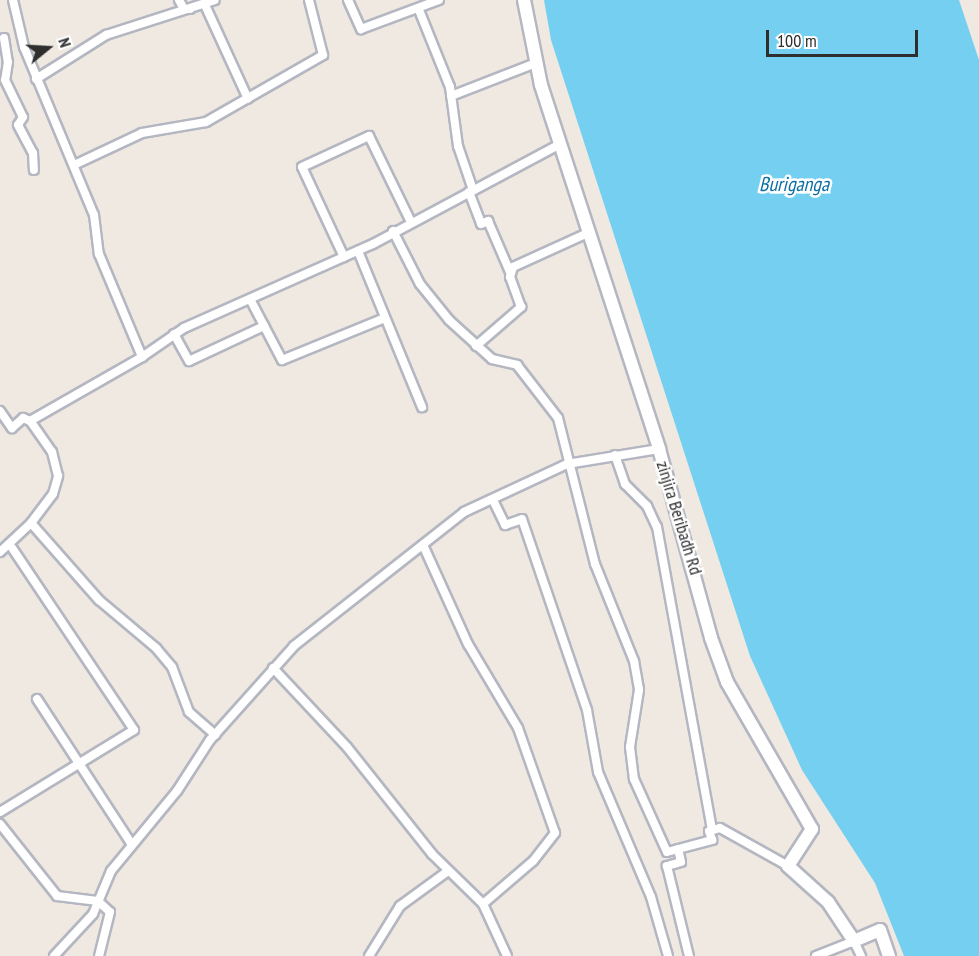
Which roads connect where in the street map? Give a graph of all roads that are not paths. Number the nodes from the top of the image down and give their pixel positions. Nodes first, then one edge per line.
1 (14, 0) edge
2 (179, 0) edge
3 (215, 0) edge
4 (309, 0) edge
5 (348, 0) edge
6 (439, 0) edge
7 (524, 0) edge
8 (201, 7) junction
9 (419, 10) junction
10 (20, 28) junction
11 (2, 38) edge
12 (536, 63) junction
13 (36, 79) junction
14 (452, 96) junction
15 (248, 99) junction
16 (560, 144) junction
17 (75, 165) junction
18 (34, 171) dead end
19 (471, 191) junction
20 (411, 222) junction
21 (393, 231) junction
22 (588, 233) junction
23 (358, 251) junction
24 (344, 257) junction
25 (510, 272) junction
26 (250, 299) junction
27 (386, 318) junction
28 (264, 326) junction
29 (174, 334) junction
30 (476, 346) junction
31 (142, 357) junction
32 (422, 407) dead end
33 (0, 411) edge
34 (30, 421) junction
35 (659, 449) junction
36 (615, 455) junction
37 (567, 464) junction
38 (493, 500) junction
39 (31, 523) junction
40 (423, 545) junction
41 (12, 548) dead end
42 (0, 552) edge
43 (273, 668) junction
44 (37, 699) dead end
45 (215, 735) junction
46 (78, 764) junction
47 (0, 812) edge
48 (0, 824) edge
49 (712, 830) junction
50 (132, 845) junction
51 (678, 849) junction
52 (788, 866) junction
53 (448, 871) junction
54 (98, 901) junction
55 (483, 904) junction
56 (854, 941) junction
57 (54, 956) edge
58 (99, 956) edge
59 (369, 956) edge
60 (507, 956) edge
61 (668, 956) edge
62 (689, 956) edge
63 (816, 956) edge
64 (861, 956) edge
65 (890, 956) edge

1 - 10 street
2 - 8 street
3 - 8 street
4 - 15 street
5 - 9 street
6 - 9 street
7 - 12 street, zinjira Beribadh Rd
8 - 13 street
8 - 15 street
9 - 14 street
10 - 11 street
10 - 13 street
11 - 18 street
12 - 14 street
12 - 16 street, zinjira Beribadh Rd
13 - 17 street
14 - 19 street
15 - 17 street
16 - 19 street
16 - 22 street, zinjira Beribadh Rd
17 - 31 street
19 - 20 street
19 - 25 street
20 - 21 street
20 - 24 street
21 - 23 street
21 - 30 street
22 - 25 street
22 - 35 street, zinjira Beribadh Rd
23 - 24 street
23 - 27 street
24 - 26 street
25 - 30 street
26 - 28 street
26 - 29 street
27 - 28 street
27 - 32 street
28 - 29 street
29 - 31 street
30 - 37 street
31 - 34 street
33 - 34 street
34 - 39 street
35 - 36 street
35 - 52 street, zinjira Beribadh Rd
36 - 37 street
36 - 49 street
37 - 38 street
37 - 51 street
38 - 40 street
38 - 61 street
39 - 42 street
39 - 45 street
40 - 43 street
40 - 55 street
41 - 46 street
43 - 45 street
43 - 53 street
44 - 46 street
45 - 50 street
46 - 47 street
46 - 50 street
48 - 54 street
49 - 51 street
49 - 52 street
50 - 54 street
51 - 62 street
52 - 56 street
53 - 55 street
53 - 59 street
54 - 57 street
54 - 58 street
55 - 60 street
56 - 63 street
56 - 64 street
56 - 65 street

